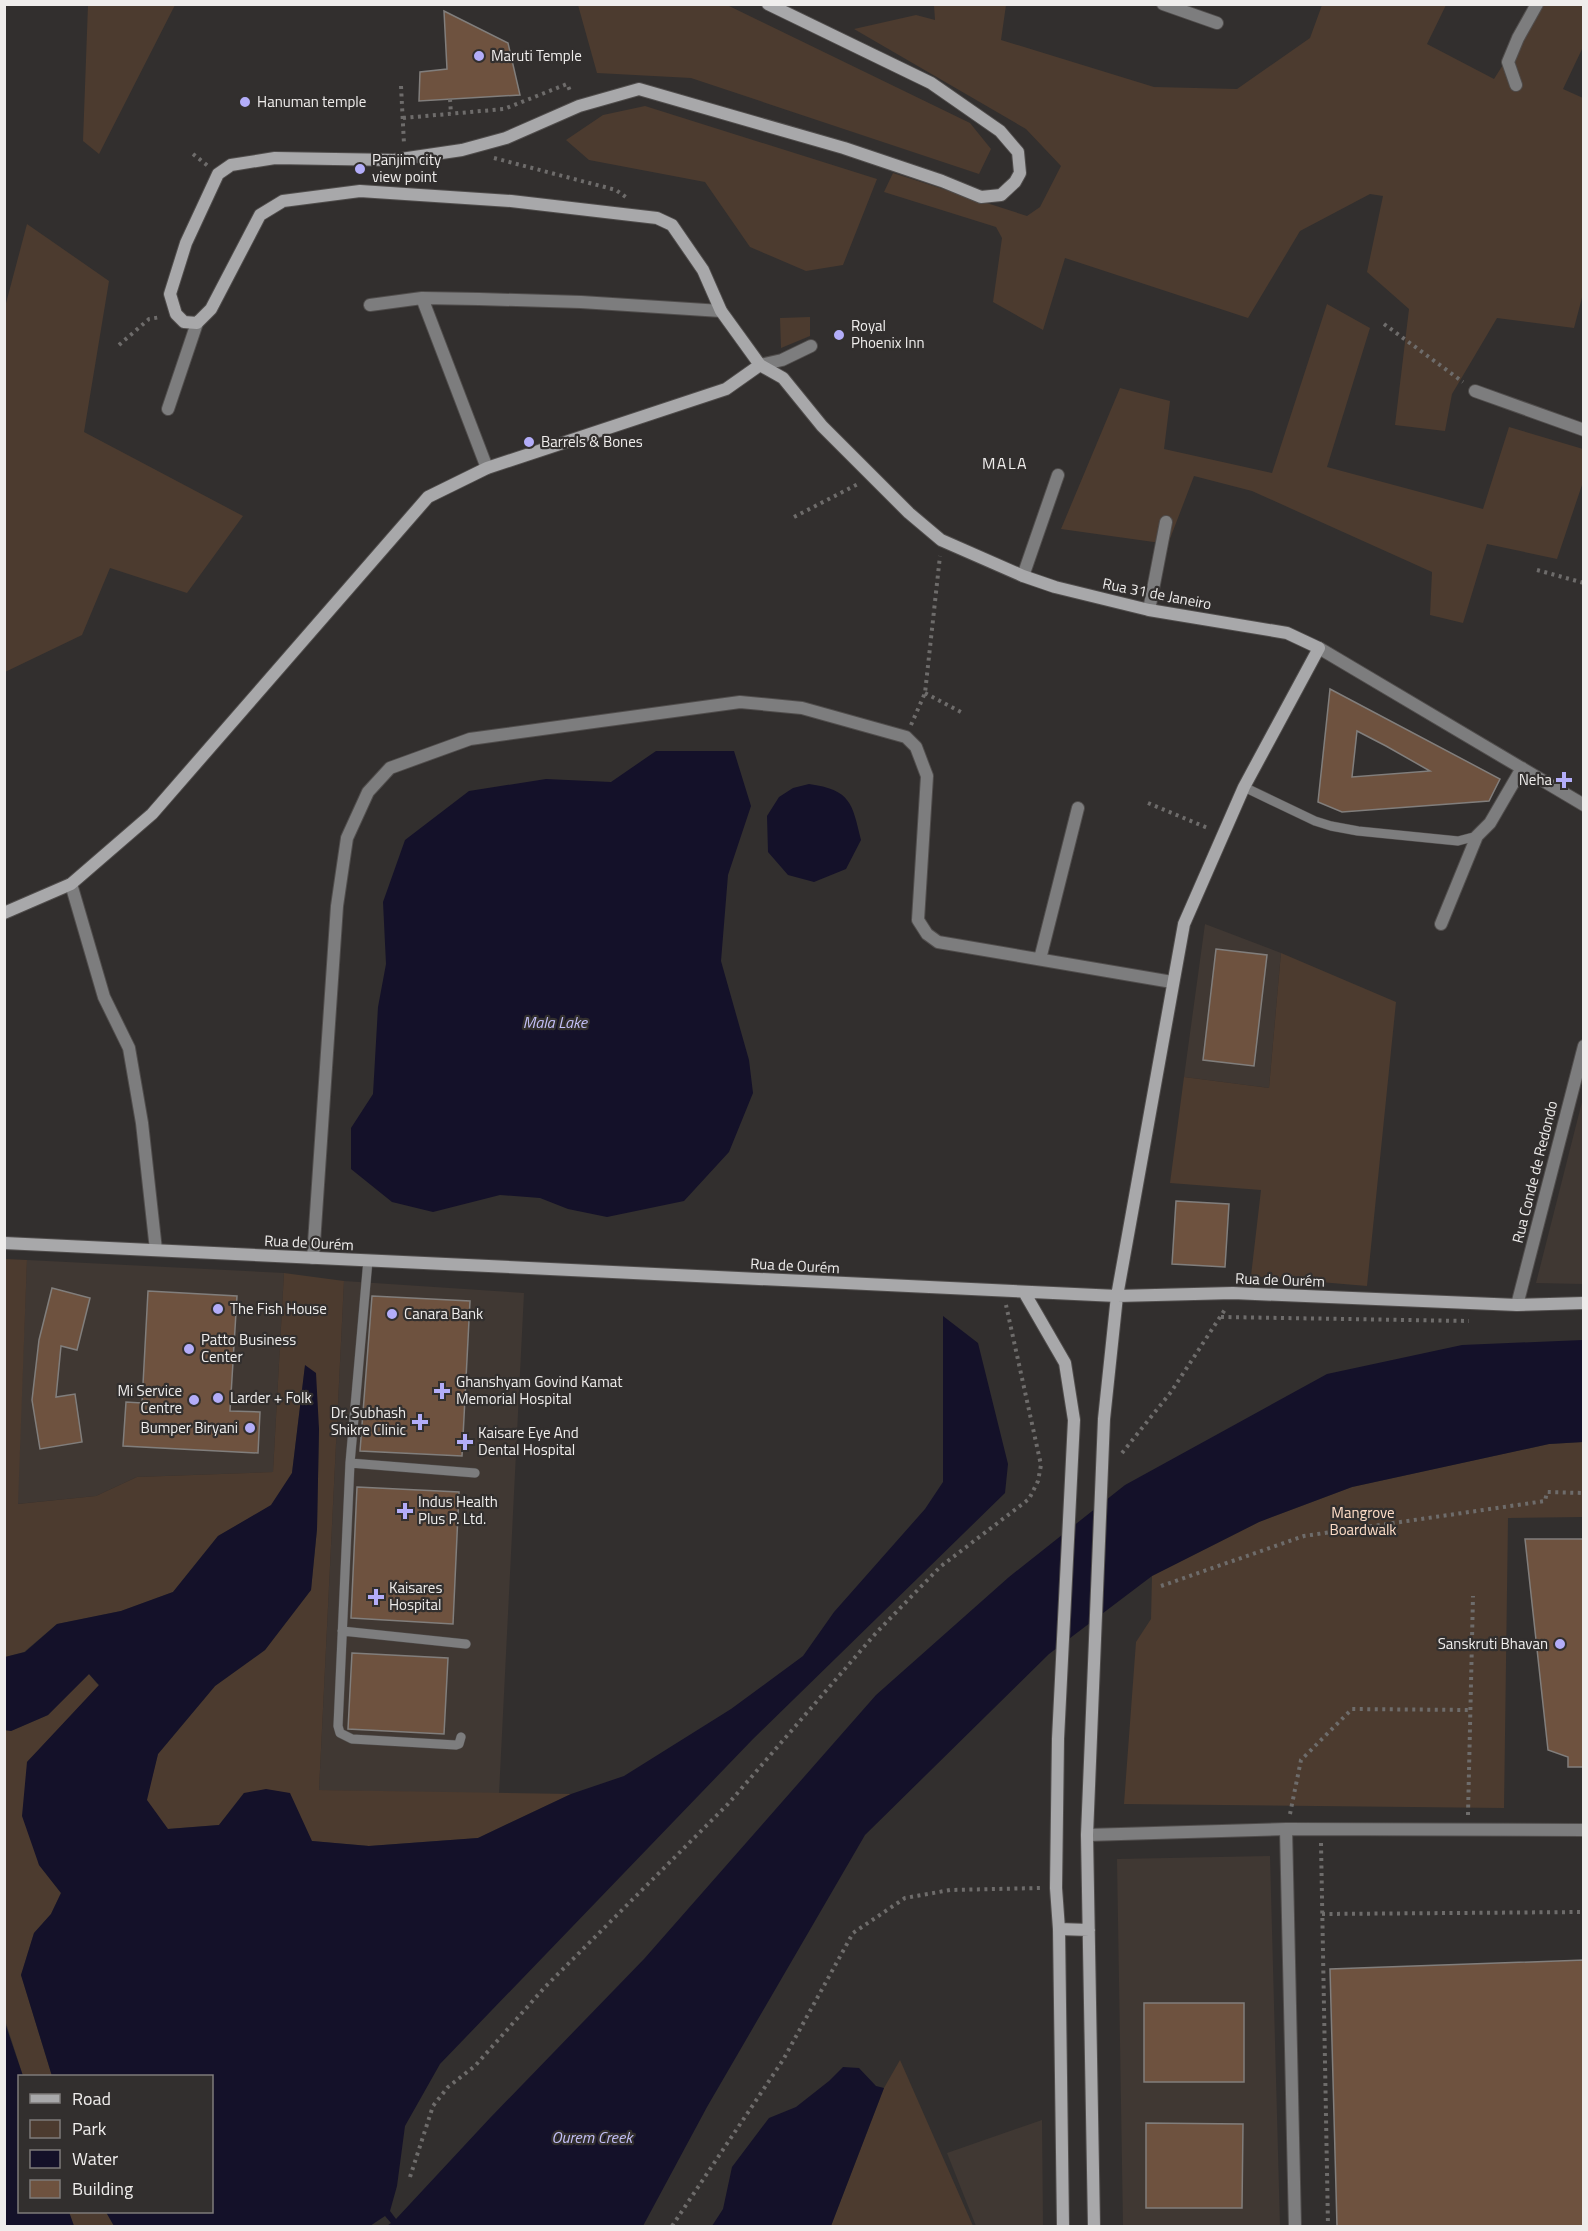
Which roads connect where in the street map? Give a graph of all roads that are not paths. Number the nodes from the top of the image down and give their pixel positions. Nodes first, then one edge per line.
1 (768, 4) edge
2 (1163, 4) edge
3 (1537, 4) edge
4 (1217, 23) dead end
5 (1516, 85) dead end
6 (422, 298) junction
7 (370, 305) dead end
8 (721, 311) junction
9 (196, 323) junction
10 (811, 346) dead end
11 (760, 365) junction
12 (1475, 391) road end
13 (168, 409) dead end
14 (1584, 430) edge
15 (487, 468) junction
16 (1058, 475) dead end
17 (1166, 522) dead end
18 (1023, 576) junction
19 (1149, 610) junction
20 (1318, 648) junction
21 (1522, 768) junction
22 (1244, 788) junction
23 (1584, 805) edge
24 (1078, 808) dead end
25 (1477, 836) junction
26 (71, 884) junction
27 (4, 914) edge
28 (1441, 924) dead end
29 (1040, 959) junction
30 (1172, 982) junction
31 (1584, 1046) edge
32 (1579, 1080) edge
33 (4, 1243) edge
34 (156, 1250) junction
35 (313, 1258) junction
36 (368, 1260) junction
37 (1024, 1292) junction
38 (1117, 1296) junction
39 (1584, 1303) edge
40 (1517, 1305) junction
41 (350, 1463) junction
42 (475, 1473) dead end
43 (342, 1631) junction
44 (466, 1644) dead end
45 (461, 1737) dead end
46 (1286, 1829) junction
47 (1584, 1830) edge
48 (1087, 1835) junction
49 (1059, 1929) junction
50 (1089, 1930) junction
51 (1063, 2226) edge
52 (1094, 2226) edge
53 (1295, 2226) edge

1 - 9 street
2 - 4 street
3 - 5 street
6 - 7 street
6 - 8 street
6 - 15 street
8 - 9 street
8 - 11 street
9 - 13 street
10 - 11 street
11 - 15 street
11 - 18 street, Rua 31 de Janeiro
12 - 14 street
15 - 26 street
16 - 18 street
17 - 19 street
18 - 19 street, Rua 31 de Janeiro
19 - 20 street, Rua 31 de Janeiro
20 - 21 street, Rua 31 de Janeiro
20 - 22 street
21 - 23 street, Rua 31 de Janeiro
21 - 25 street
22 - 25 lane
22 - 30 street
24 - 29 street
25 - 28 street
26 - 27 street
26 - 34 street
29 - 30 street
29 - 35 street
30 - 38 street
31 - 32 street, Rua Conde de Redondo
32 - 40 street, Rua Conde de Redondo
33 - 34 street, Rua de Ourém
34 - 35 street, Rua de Ourém
35 - 36 street, Rua de Ourém
36 - 37 street, Rua de Ourém
36 - 41 lane
37 - 38 street, Rua de Ourém
37 - 49 street
38 - 40 street, Rua de Ourém
38 - 48 street
39 - 40 street, Rua de Ourém
41 - 42 lane
41 - 43 lane
43 - 44 lane
43 - 45 lane
46 - 47 street
46 - 48 street
46 - 53 street
48 - 50 street
49 - 50 street
49 - 51 street
50 - 52 street

